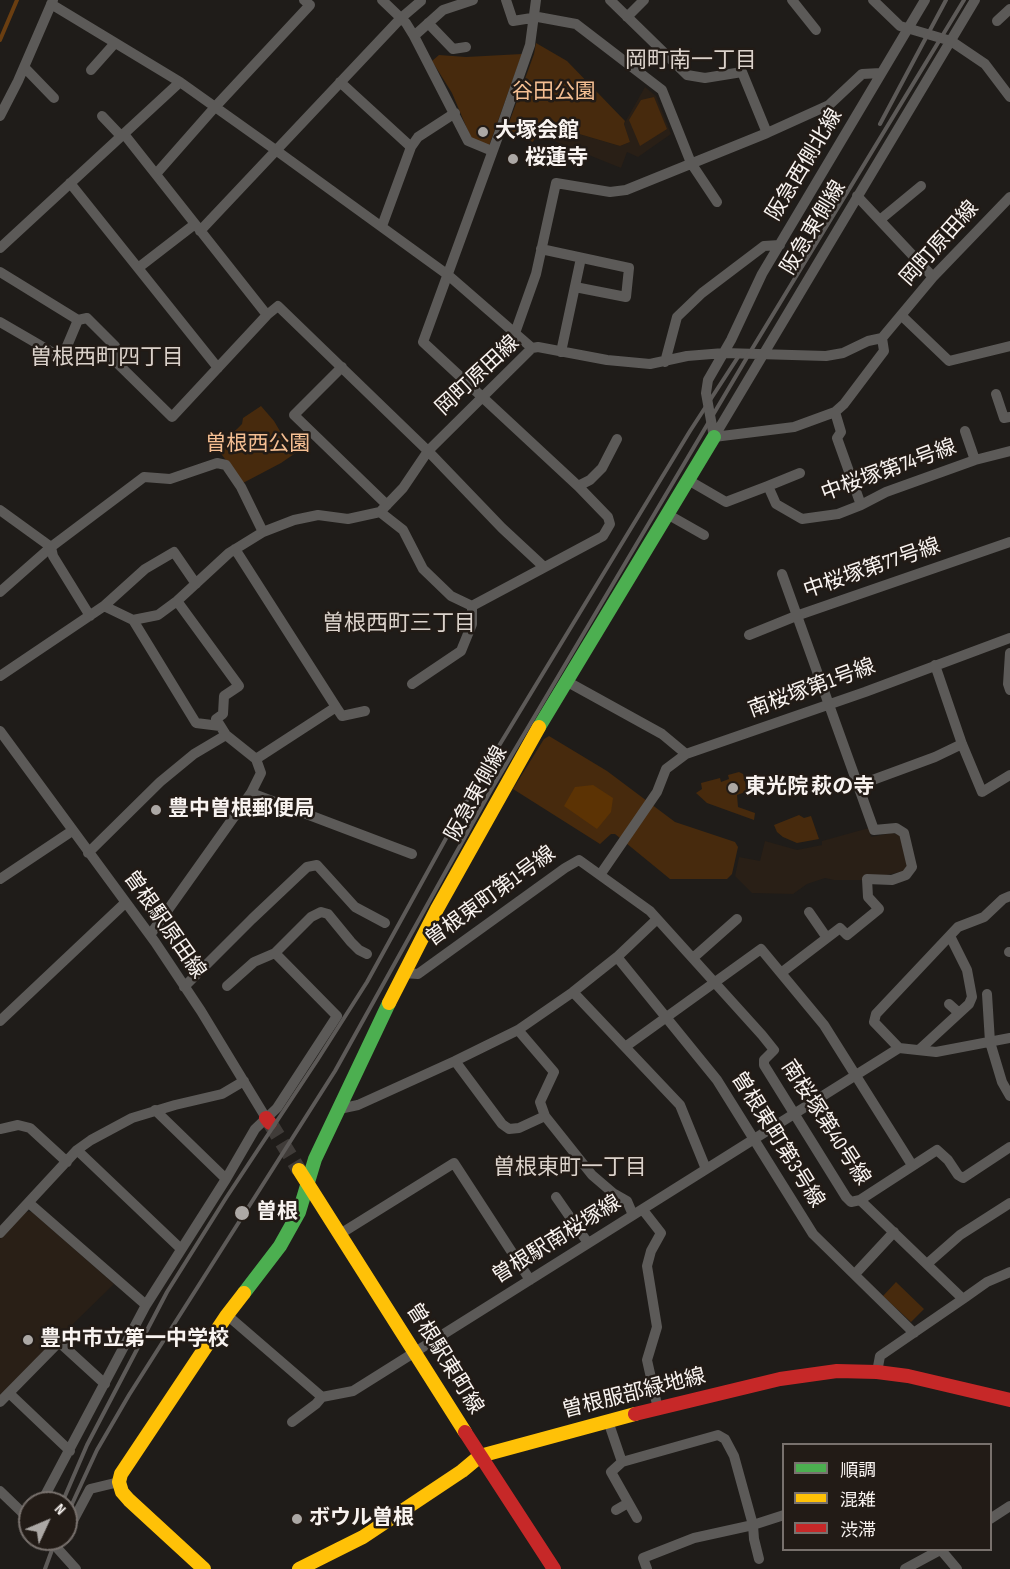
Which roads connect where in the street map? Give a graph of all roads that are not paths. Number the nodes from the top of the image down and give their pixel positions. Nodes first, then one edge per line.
1 (382, 0) edge
2 (473, 0) edge
3 (506, 0) edge
4 (536, 0) edge
5 (610, 0) edge
6 (644, 0) edge
7 (792, 0) edge
8 (873, 0) edge
9 (925, 0) edge
10 (975, 0) edge
11 (421, 1) edge
12 (52, 2) edge
13 (310, 2) edge
14 (1010, 9) edge
15 (627, 17) junction
16 (401, 18) junction
17 (533, 18) junction
18 (997, 21) dead end
19 (428, 23) junction
20 (909, 28) junction
21 (816, 30) dead end
22 (414, 36) junction
23 (951, 41) junction
24 (116, 43) junction
25 (466, 47) dead end
26 (24, 68) junction
27 (91, 70) dead end
28 (881, 74) junction
29 (180, 82) junction
30 (340, 82) junction
31 (1010, 96) edge
32 (54, 98) dead end
33 (215, 107) junction
34 (454, 113) junction
35 (0, 116) edge
36 (102, 116) dead end
37 (767, 133) junction
38 (122, 135) junction
39 (411, 147) junction
40 (277, 151) junction
41 (492, 151) junction
42 (691, 163) junction
43 (156, 174) junction
44 (70, 183) junction
45 (921, 186) dead end
46 (857, 196) junction
47 (1010, 197) edge
48 (717, 202) dead end
49 (881, 219) junction
50 (382, 226) junction
51 (197, 228) junction
52 (780, 245) junction
53 (0, 248) edge
54 (541, 249) junction
55 (581, 258) junction
56 (138, 268) junction
57 (0, 272) edge
58 (448, 275) junction
59 (933, 277) junction
60 (575, 286) junction
61 (267, 315) junction
62 (902, 316) junction
63 (78, 320) junction
64 (0, 322) edge
65 (515, 333) junction
66 (882, 338) junction
67 (1010, 346) edge
68 (532, 348) junction
69 (561, 352) junction
70 (724, 352) junction
71 (764, 353) junction
72 (665, 362) junction
73 (342, 367) junction
74 (218, 368) junction
75 (996, 394) dead end
76 (483, 397) junction
77 (835, 412) junction
78 (1010, 417) edge
79 (966, 431) dead end
80 (714, 437) junction
81 (617, 439) dead end
82 (428, 451) junction
83 (1010, 451) edge
84 (975, 460) junction
85 (800, 473) dead end
86 (688, 480) junction
87 (578, 486) junction
88 (768, 486) junction
89 (861, 505) junction
90 (383, 508) junction
91 (0, 510) edge
92 (668, 514) junction
93 (263, 532) junction
94 (704, 535) dead end
95 (1010, 542) edge
96 (51, 547) junction
97 (236, 549) junction
98 (544, 567) junction
99 (782, 574) dead end
100 (196, 584) junction
101 (0, 592) edge
102 (177, 601) junction
103 (104, 606) junction
104 (472, 606) junction
105 (90, 616) junction
106 (796, 616) junction
107 (133, 620) junction
108 (748, 635) dead end
109 (1010, 638) edge
110 (1010, 653) edge
111 (936, 665) junction
112 (0, 676) edge
113 (566, 681) junction
114 (412, 684) dead end
115 (1010, 690) edge
116 (828, 704) junction
117 (336, 707) junction
118 (364, 711) dead end
119 (0, 731) edge
120 (223, 731) junction
121 (962, 744) junction
122 (686, 754) junction
123 (256, 759) junction
124 (1010, 775) edge
125 (859, 784) junction
126 (251, 793) junction
127 (72, 831) junction
128 (88, 853) junction
129 (412, 854) dead end
130 (600, 875) junction
131 (0, 879) edge
132 (1010, 896) edge
133 (125, 903) junction
134 (809, 912) dead end
135 (657, 919) junction
136 (737, 919) dead end
137 (385, 924) dead end
138 (150, 935) junction
139 (950, 936) junction
140 (827, 938) junction
141 (275, 953) junction
142 (367, 954) dead end
143 (618, 957) junction
144 (693, 958) junction
145 (403, 973) junction
146 (781, 973) junction
147 (716, 983) junction
148 (227, 986) dead end
149 (184, 987) junction
150 (573, 992) junction
151 (987, 994) dead end
152 (949, 1004) dead end
153 (959, 1013) junction
154 (667, 1017) junction
155 (0, 1021) edge
156 (518, 1030) junction
157 (1010, 1038) edge
158 (990, 1042) junction
159 (625, 1047) junction
160 (898, 1048) junction
161 (918, 1050) junction
162 (455, 1061) junction
163 (855, 1076) junction
164 (243, 1081) junction
165 (1010, 1096) edge
166 (339, 1109) junction
167 (155, 1110) junction
168 (794, 1113) junction
169 (545, 1116) junction
170 (268, 1121) junction
171 (0, 1129) edge
172 (753, 1139) junction
173 (1010, 1147) edge
174 (77, 1150) junction
175 (67, 1161) junction
176 (912, 1165) junction
177 (706, 1169) junction
178 (299, 1170) tunnel mouth
179 (226, 1179) junction
180 (308, 1187) junction
181 (556, 1197) dead end
182 (860, 1200) junction
183 (29, 1203) junction
184 (1010, 1203) edge
185 (638, 1213) junction
186 (0, 1233) edge
187 (894, 1233) junction
188 (340, 1234) junction
189 (588, 1243) junction
190 (181, 1249) junction
191 (927, 1264) junction
192 (1010, 1272) edge
193 (855, 1275) junction
194 (530, 1280) junction
195 (963, 1299) junction
196 (146, 1305) junction
197 (227, 1315) junction
198 (914, 1333) junction
199 (415, 1353) junction
200 (877, 1372) junction
201 (105, 1384) junction
202 (9, 1393) junction
203 (322, 1397) junction
204 (1010, 1400) edge
205 (0, 1402) edge
206 (658, 1409) junction
207 (608, 1421) junction
208 (292, 1422) dead end
209 (70, 1451) junction
210 (480, 1456) junction
211 (622, 1462) junction
212 (119, 1482) junction
213 (0, 1491) edge
214 (48, 1491) edge
215 (628, 1503) junction
216 (1010, 1506) edge
217 (18, 1508) edge
218 (616, 1510) dead end
219 (78, 1512) edge
220 (782, 1515) edge
221 (637, 1518) dead end
222 (992, 1518) edge
223 (753, 1525) junction
224 (65, 1551) edge
225 (938, 1551) edge
226 (941, 1551) edge
227 (759, 1559) dead end
228 (76, 1569) edge
229 (204, 1569) edge
230 (299, 1569) edge
231 (554, 1569) edge
232 (647, 1569) edge
233 (904, 1569) edge
234 (957, 1569) edge

1 - 16 street
2 - 19 street
3 - 17 street
4 - 17 street
5 - 15 street
6 - 15 street
7 - 21 street
8 - 20 street
9 - 20 street, 阪急西側北線
10 - 23 street, 阪急東側線
11 - 16 street
12 - 24 street
12 - 26 street
13 - 33 street
14 - 18 street
15 - 37 street
16 - 22 street
16 - 30 street
17 - 41 street
17 - 42 street
19 - 22 street
19 - 25 street
20 - 23 street
20 - 28 street, 阪急西側北線
22 - 34 street
23 - 31 street
23 - 46 street, 阪急東側線
24 - 27 street
24 - 29 street
26 - 32 street
26 - 35 street
28 - 37 street
28 - 52 street, 阪急西側北線
29 - 33 street
29 - 38 street
30 - 39 street
30 - 40 street
33 - 40 street
33 - 43 street
34 - 39 street
34 - 41 street
36 - 38 street
37 - 42 street
38 - 43 street
38 - 44 street
39 - 50 street
40 - 50 street
40 - 51 street
41 - 58 street
42 - 48 street
42 - 54 street
43 - 51 street
44 - 53 street
44 - 56 street
45 - 49 street
46 - 49 street
46 - 71 street, 阪急東側線
47 - 59 street, 岡町原田線
49 - 59 street
50 - 58 street
51 - 56 street
51 - 61 street
52 - 70 street, 阪急西側北線
52 - 72 street
54 - 55 street
54 - 65 street
55 - 60 street
55 - 60 street
56 - 74 street
57 - 63 street
58 - 65 street
58 - 76 street
59 - 62 street, 岡町原田線
60 - 69 street
61 - 73 street
61 - 74 street
62 - 66 street, 岡町原田線
62 - 67 street
63 - 64 street
63 - 74 street
65 - 68 street
66 - 71 street, 岡町原田線
66 - 77 street
68 - 69 street, 岡町原田線
68 - 76 street, 岡町原田線
69 - 72 street, 岡町原田線
70 - 71 street, 岡町原田線
70 - 72 street, 岡町原田線
70 - 80 street
71 - 80 street, 阪急東側線
73 - 82 street
73 - 90 street
75 - 78 street
76 - 82 street, 岡町原田線
76 - 87 street
77 - 80 street
77 - 89 street
79 - 84 street, 中桜塚第74号線
80 - 86 street, 阪急東側線
81 - 87 street
82 - 90 street, 岡町原田線
82 - 98 street
83 - 84 street, 中桜塚第74号線
84 - 89 street, 中桜塚第74号線
85 - 88 street
86 - 88 street
86 - 92 street, 阪急東側線
87 - 98 street
88 - 89 street, 中桜塚第74号線
90 - 93 street
90 - 104 street
91 - 96 street
92 - 94 street
92 - 113 street, 阪急東側線
93 - 96 street
93 - 97 street
95 - 106 street, 中桜塚第77号線
96 - 101 street
96 - 105 street
97 - 100 street
97 - 117 street
98 - 104 street
99 - 106 street
100 - 102 street
100 - 103 street
102 - 107 street
102 - 120 street
103 - 105 street
103 - 107 street
104 - 114 street
105 - 112 street
106 - 108 street, 中桜塚第77号線
106 - 116 street
107 - 120 street
109 - 111 street, 南桜塚第1号線
110 - 115 street
111 - 116 street, 南桜塚第1号線
111 - 121 street
113 - 122 street
113 - 145 street, 阪急東側線
116 - 122 street, 南桜塚第1号線
116 - 125 street
117 - 118 street
117 - 123 street
119 - 127 street, 曽根駅原田線
120 - 123 street
120 - 128 street
121 - 124 street
121 - 125 street
122 - 130 street, 南桜塚第1号線
123 - 126 street
125 - 140 street
126 - 129 street
126 - 138 street
127 - 128 street, 曽根駅原田線
127 - 131 street
128 - 133 street, 曽根駅原田線
130 - 135 street, 南桜塚第40号線
130 - 145 street, 曽根東町第1号線
132 - 139 street
133 - 138 street, 曽根駅原田線
133 - 155 street
134 - 140 street
135 - 143 street
135 - 144 street, 南桜塚第40号線
136 - 144 street
137 - 149 street
138 - 149 street, 曽根駅原田線
139 - 153 street
139 - 160 street
140 - 146 street
141 - 142 street
141 - 148 street
141 - 170 street
143 - 150 street
143 - 154 street, 曽根東町第3号線
144 - 147 street, 南桜塚第40号線
145 - 166 street, 阪急東側線
146 - 147 street
146 - 163 street
147 - 154 street
147 - 168 street, 南桜塚第40号線
149 - 164 street, 曽根駅原田線
150 - 156 street
150 - 159 street
151 - 158 street
152 - 153 street
153 - 161 street
154 - 159 street
154 - 172 street, 曽根東町第3号線
156 - 162 street
156 - 169 street
157 - 158 street
158 - 161 street
158 - 165 street
159 - 177 street
160 - 161 street
160 - 163 street, 曽根駅南桜塚線
162 - 166 street
162 - 169 street
163 - 168 street, 曽根駅南桜塚線
163 - 176 street
164 - 167 street
164 - 170 street, 曽根駅原田線
166 - 180 street, 阪急東側線
167 - 174 street
167 - 179 street
168 - 172 street, 曽根駅南桜塚線
168 - 182 street, 南桜塚第40号線
169 - 185 street
170 - 179 street
171 - 175 street
172 - 177 street, 曽根駅南桜塚線
172 - 193 street, 曽根東町第3号線
173 - 176 street
174 - 175 street
174 - 190 street
175 - 183 street
176 - 182 street
177 - 185 street, 曽根駅南桜塚線
178 - 180 street, 曽根駅東町線
179 - 190 street
180 - 188 street, 曽根駅東町線
180 - 197 street
181 - 189 street
182 - 187 street, 南桜塚第40号線
183 - 186 street
183 - 196 street
184 - 191 street
185 - 189 street, 曽根駅南桜塚線
185 - 206 street
187 - 191 street, 南桜塚第40号線
187 - 193 street
188 - 194 street
188 - 199 street, 曽根駅東町線
189 - 194 street, 曽根駅南桜塚線
190 - 196 street
191 - 195 street, 南桜塚第40号線
192 - 195 street
193 - 198 street, 曽根東町第3号線
194 - 199 street, 曽根駅南桜塚線
195 - 198 street
196 - 201 street
197 - 203 street
197 - 212 street
198 - 200 street
199 - 203 street, 曽根駅南桜塚線
199 - 210 street, 曽根駅東町線
200 - 204 street, 曽根服部緑地線
200 - 206 street, 曽根服部緑地線
201 - 202 street
201 - 209 street
202 - 205 street
202 - 209 street
203 - 208 street
206 - 207 street, 曽根服部緑地線
207 - 210 street, 曽根服部緑地線
207 - 211 street
209 - 214 street
210 - 230 street, 曽根服部緑地線
210 - 231 street, 曽根駅東町線
211 - 215 street
211 - 223 street
212 - 219 street
212 - 229 street
213 - 217 street
215 - 218 street
215 - 221 street
216 - 222 street
220 - 223 street
223 - 227 street
223 - 232 street
224 - 228 street
225 - 233 street
226 - 234 street

